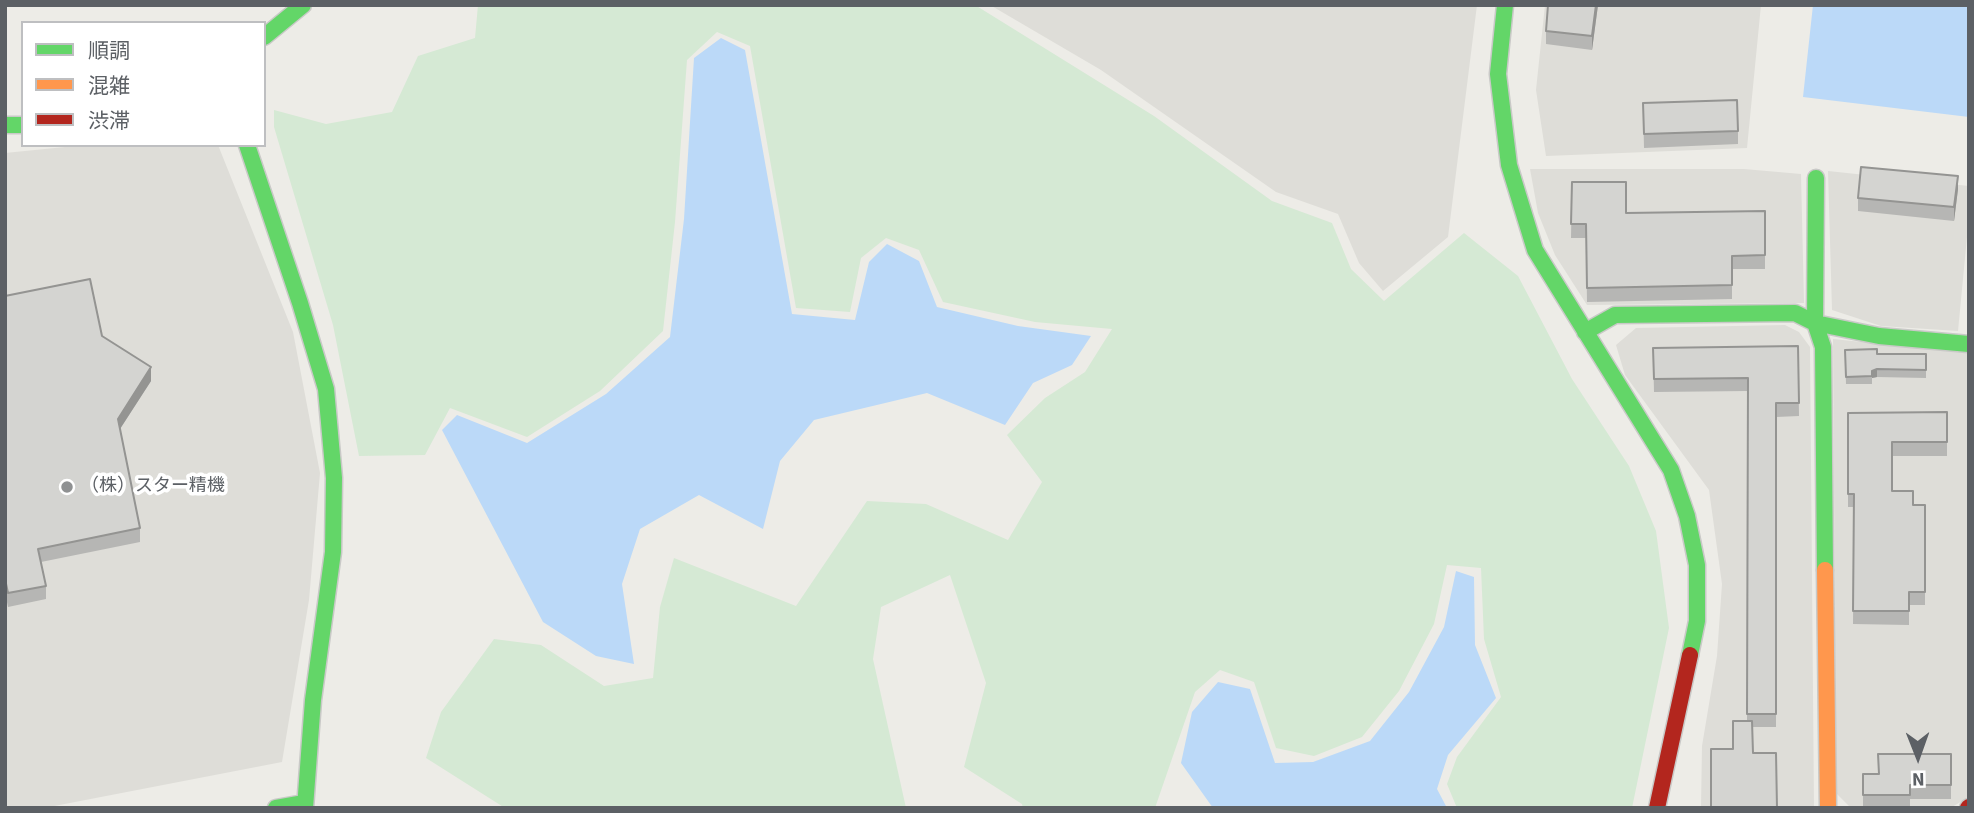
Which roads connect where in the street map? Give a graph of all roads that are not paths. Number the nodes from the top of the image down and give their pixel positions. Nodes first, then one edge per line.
1 (303, 5) edge
2 (1505, 5) edge
3 (266, 35) edge
4 (248, 147) edge
5 (1816, 178) dead end
6 (1815, 323) junction
7 (1585, 332) junction
8 (1969, 345) edge
9 (304, 805) edge
10 (1830, 805) edge
11 (276, 808) edge
12 (1657, 808) edge

1 - 3 street
2 - 7 street
4 - 9 street
5 - 6 street
6 - 7 street
6 - 8 street
6 - 10 street
7 - 12 street
9 - 11 street

